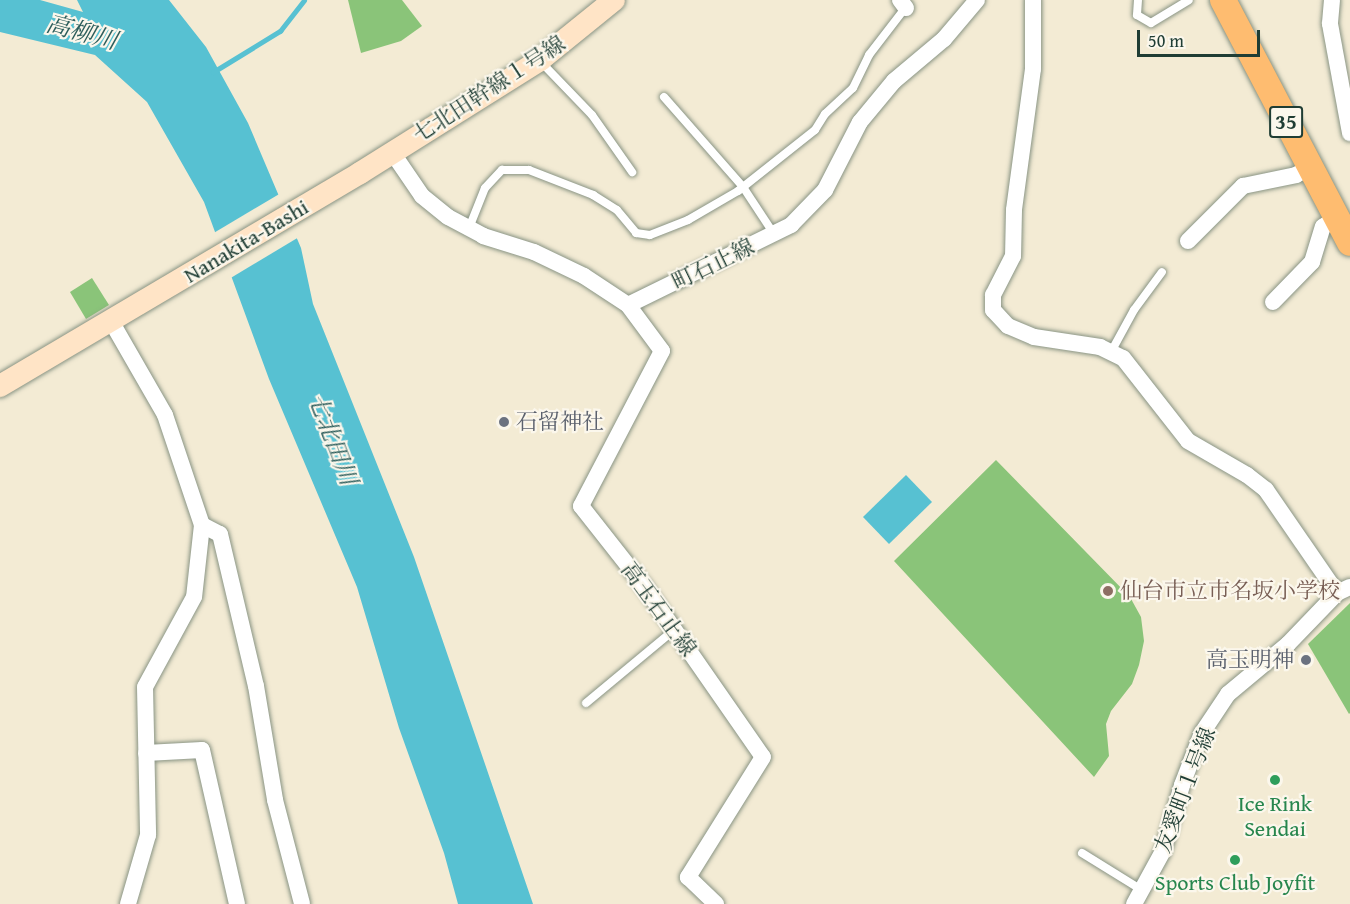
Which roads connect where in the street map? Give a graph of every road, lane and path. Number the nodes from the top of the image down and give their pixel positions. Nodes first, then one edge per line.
1 (614, 0) edge
2 (977, 0) edge
3 (1033, 0) edge
4 (1138, 0) edge
5 (1189, 0) edge
6 (1223, 0) edge
7 (1240, 0) edge
8 (1332, 0) edge
9 (905, 3) edge
10 (540, 60) junction
11 (664, 98) dead end
12 (1350, 133) edge
13 (392, 152) junction
14 (1310, 167) junction
15 (360, 172) joint
16 (632, 172) dead end
17 (743, 187) junction
18 (1343, 212) edge
19 (469, 228) junction
20 (774, 234) junction
21 (1188, 241) dead end
22 (1350, 243) edge
23 (1162, 272) dead end
24 (1273, 302) dead end
25 (628, 305) junction
26 (111, 321) junction
27 (1111, 352) junction
28 (0, 386) edge
29 (202, 525) junction
30 (1344, 590) edge
31 (674, 630) junction
32 (586, 703) dead end
33 (146, 753) junction
34 (1082, 853) dead end
35 (1138, 897) edge
36 (128, 904) edge
37 (237, 904) edge
38 (303, 904) edge
39 (716, 904) edge

1 - 10 street, 七北田幹線１号線
2 - 20 street, 町石止線
3 - 27 street
4 - 5 lane
6 - 14 main road, 35
7 - 18 main road, 35
8 - 12 street
9 - 17 lane
10 - 13 street, 七北田幹線１号線
10 - 16 lane
11 - 17 lane
13 - 15 street, 七北田幹線１号線
13 - 19 street
14 - 18 main road, 35
14 - 21 street
15 - 26 street, Nanakita-Bashi
17 - 19 lane
17 - 20 lane
18 - 22 main road, 35
18 - 24 street
19 - 25 street
20 - 25 street, 町石止線
23 - 27 lane
25 - 31 street, 高玉石止線
26 - 28 street
26 - 29 street
27 - 30 street
29 - 33 street
29 - 38 street
30 - 35 street, 友愛町１号線
31 - 32 lane
31 - 39 street, 高玉石止線
33 - 36 street
33 - 37 street
34 - 35 lane

